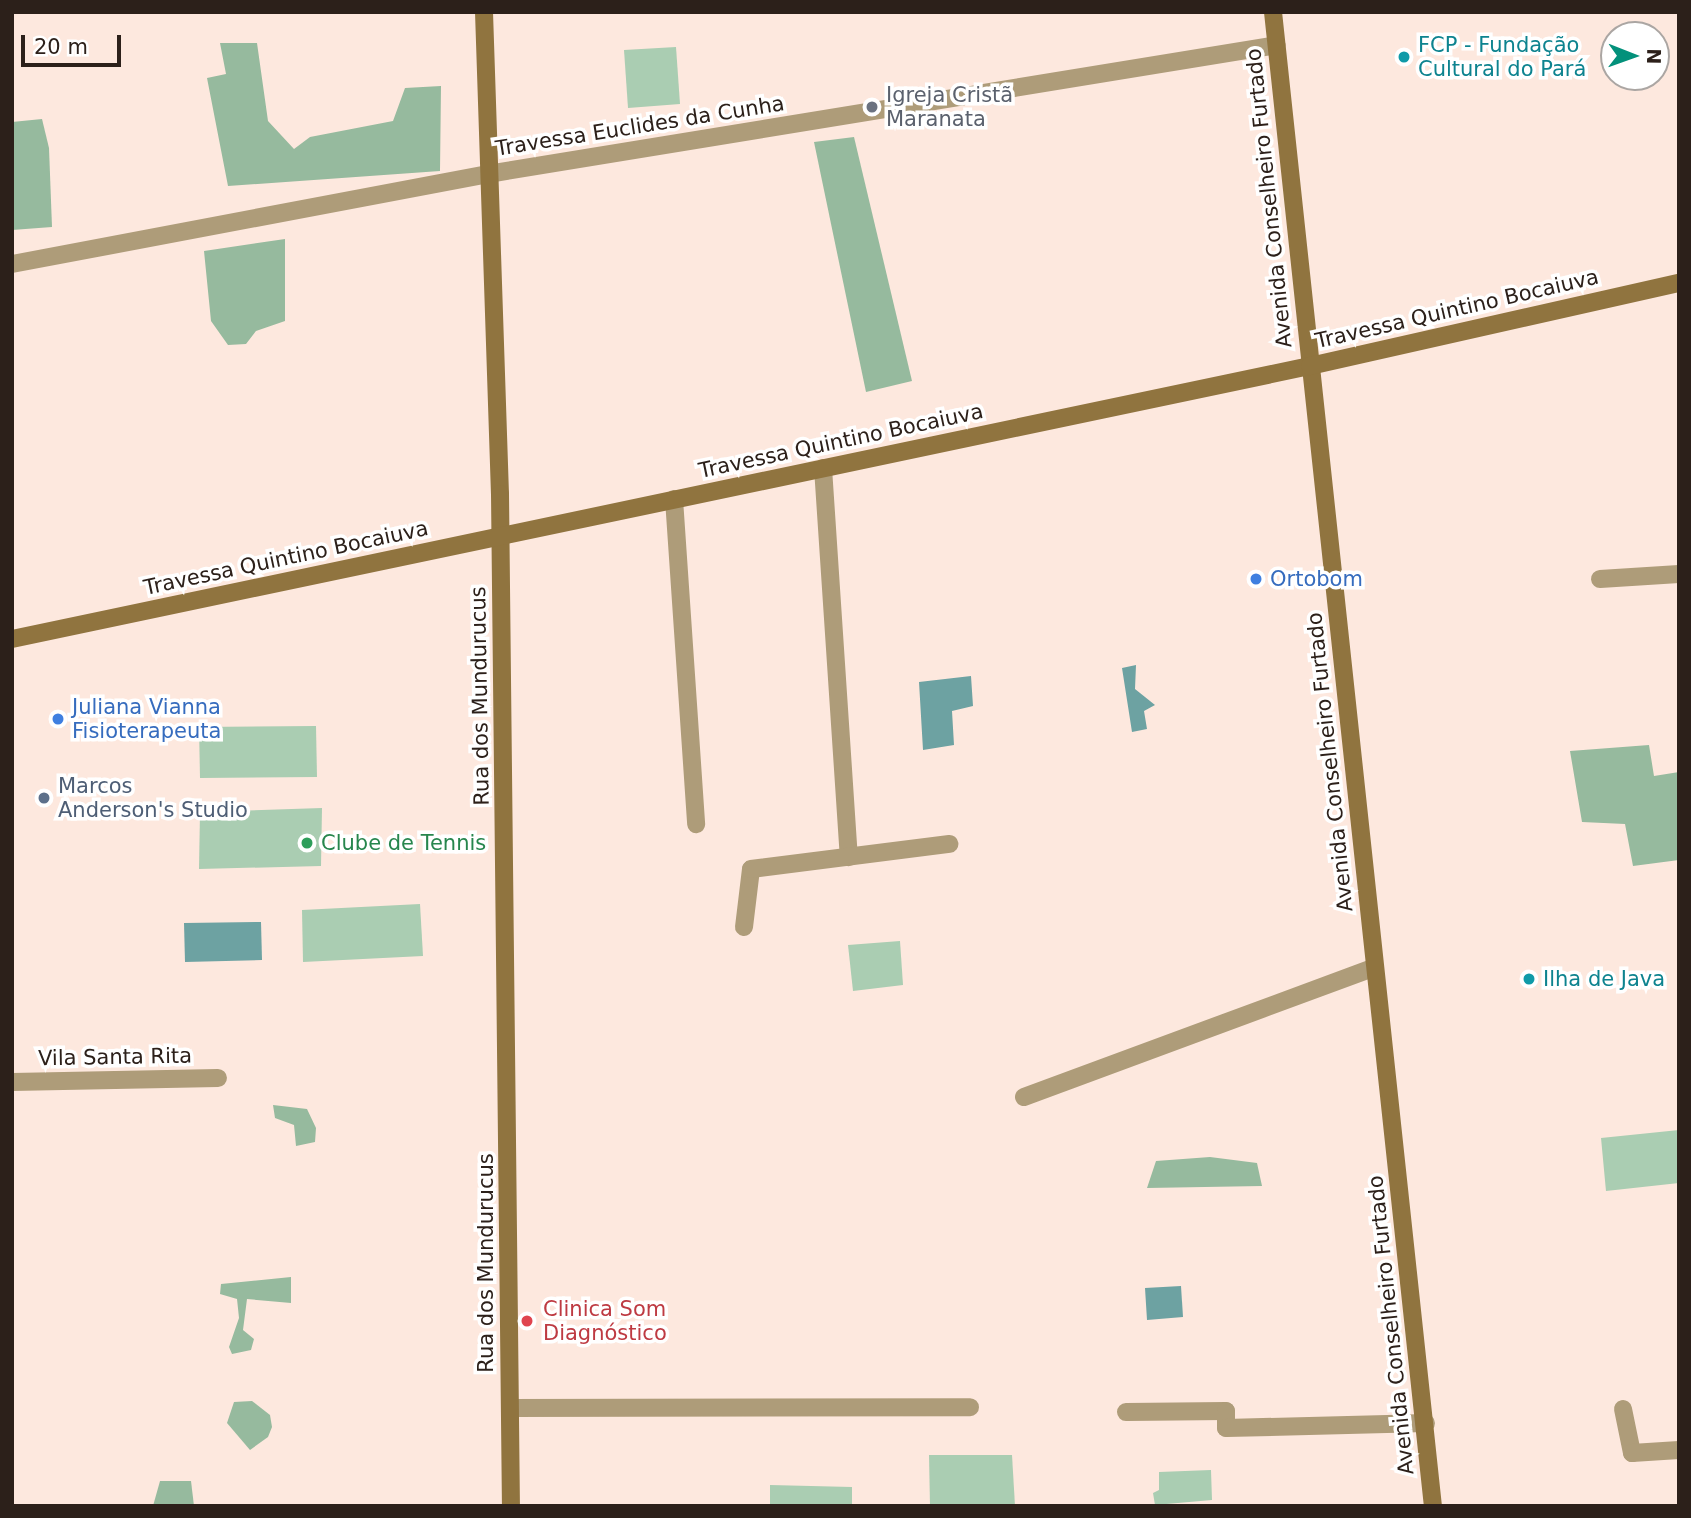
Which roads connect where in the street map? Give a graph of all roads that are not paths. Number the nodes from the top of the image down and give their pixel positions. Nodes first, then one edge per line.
1 (484, 12) edge
2 (1273, 12) edge
3 (1276, 45) junction
4 (488, 174) junction
5 (12, 264) edge
6 (1679, 283) edge
7 (1310, 366) junction
8 (823, 468) junction
9 (674, 499) junction
10 (500, 536) junction
11 (1679, 573) edge
12 (1600, 579) dead end
13 (12, 639) edge
14 (696, 824) dead end
15 (949, 844) dead end
16 (849, 857) junction
17 (744, 927) dead end
18 (1375, 967) junction
19 (218, 1078) dead end
20 (12, 1082) edge
21 (1024, 1097) dead end
22 (970, 1407) dead end
23 (510, 1408) junction
24 (1623, 1409) dead end
25 (1126, 1412) dead end
26 (1426, 1423) junction
27 (1679, 1450) edge
28 (511, 1506) edge
29 (1433, 1506) edge

1 - 4 street, Rua dos Mundurucus
2 - 3 street, Avenida Conselheiro Furtado
3 - 4 street, Travessa Euclides da Cunha
3 - 7 street, Avenida Conselheiro Furtado
4 - 5 street, Travessa Euclides da Cunha
4 - 10 street, Rua dos Mundurucus
6 - 7 street, Travessa Quintino Bocaiuva
7 - 8 street, Travessa Quintino Bocaiuva
7 - 18 street, Avenida Conselheiro Furtado
8 - 9 street, Travessa Quintino Bocaiuva
8 - 16 street
9 - 10 street, Travessa Quintino Bocaiuva
9 - 14 street
10 - 13 street, Travessa Quintino Bocaiuva
10 - 23 street, Rua dos Mundurucus
11 - 12 street
15 - 16 street
16 - 17 street
18 - 21 street
18 - 26 street, Avenida Conselheiro Furtado
19 - 20 street, Vila Santa Rita
22 - 23 street
23 - 28 street, Rua dos Mundurucus
24 - 27 street
25 - 26 street
26 - 29 street, Avenida Conselheiro Furtado

